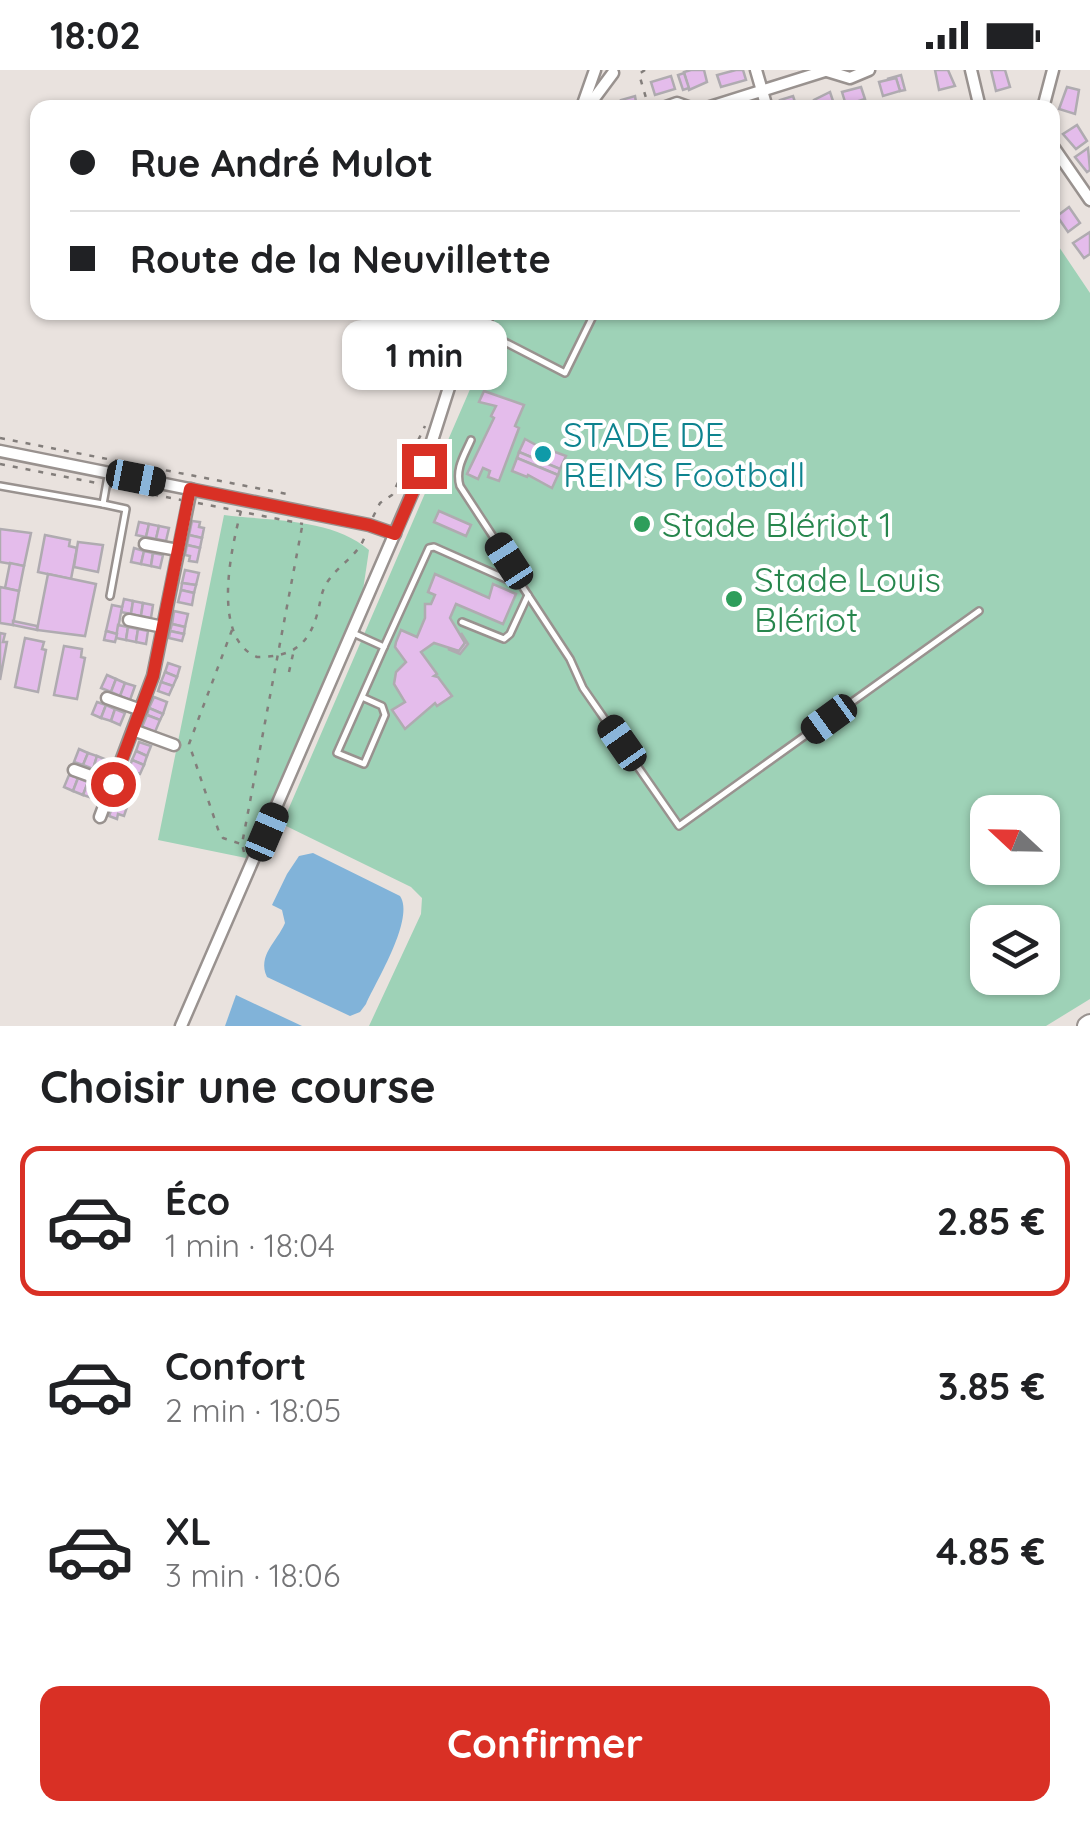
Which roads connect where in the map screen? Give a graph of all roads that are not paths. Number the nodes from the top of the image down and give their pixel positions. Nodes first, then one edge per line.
1 (596, 70) edge
2 (756, 70) edge
3 (869, 70) edge
4 (971, 70) edge
5 (1053, 70) edge
6 (613, 71) edge
7 (827, 71) edge
8 (763, 90) junction
9 (587, 100) edge
10 (590, 100) edge
11 (732, 100) edge
12 (766, 100) edge
13 (978, 100) edge
14 (1045, 100) edge
15 (1060, 157) edge
16 (1090, 200) edge
17 (471, 320) edge
18 (478, 320) edge
19 (488, 320) edge
20 (591, 320) edge
21 (484, 327) junction
22 (471, 440) dead end
23 (0, 451) edge
24 (108, 479) junction
25 (0, 486) edge
26 (189, 495) junction
27 (103, 504) junction
28 (395, 534) junction
29 (145, 544) dead end
30 (178, 550) junction
31 (516, 582) junction
32 (528, 595) junction
33 (110, 596) dead end
34 (979, 611) dead end
35 (129, 620) dead end
36 (462, 622) dead end
37 (163, 627) junction
38 (352, 632) junction
39 (384, 647) junction
40 (362, 697) junction
41 (107, 698) dead end
42 (141, 710) junction
43 (133, 730) junction
44 (174, 745) dead end
45 (74, 770) dead end
46 (113, 784) junction
47 (100, 817) dead end
48 (181, 1026) edge

1 - 9 street
2 - 8 street
3 - 7 street
4 - 13 street
5 - 14 street
6 - 10 street
7 - 8 street
8 - 11 street
8 - 12 street
15 - 16 street
17 - 28 street
18 - 21 lane
19 - 21 lane
20 - 21 lane
22 - 31 lane
23 - 24 street
24 - 26 street
24 - 27 lane
25 - 27 lane
26 - 28 street
26 - 30 street
27 - 33 lane
28 - 38 street
29 - 30 street
30 - 37 street
31 - 32 lane
31 - 39 lane
32 - 34 lane
32 - 36 lane
35 - 37 street
37 - 42 street
38 - 39 lane
38 - 48 street
39 - 40 lane
40 - 40 lane
41 - 42 street
42 - 43 street
43 - 44 street
43 - 46 street
45 - 46 street
46 - 47 street

